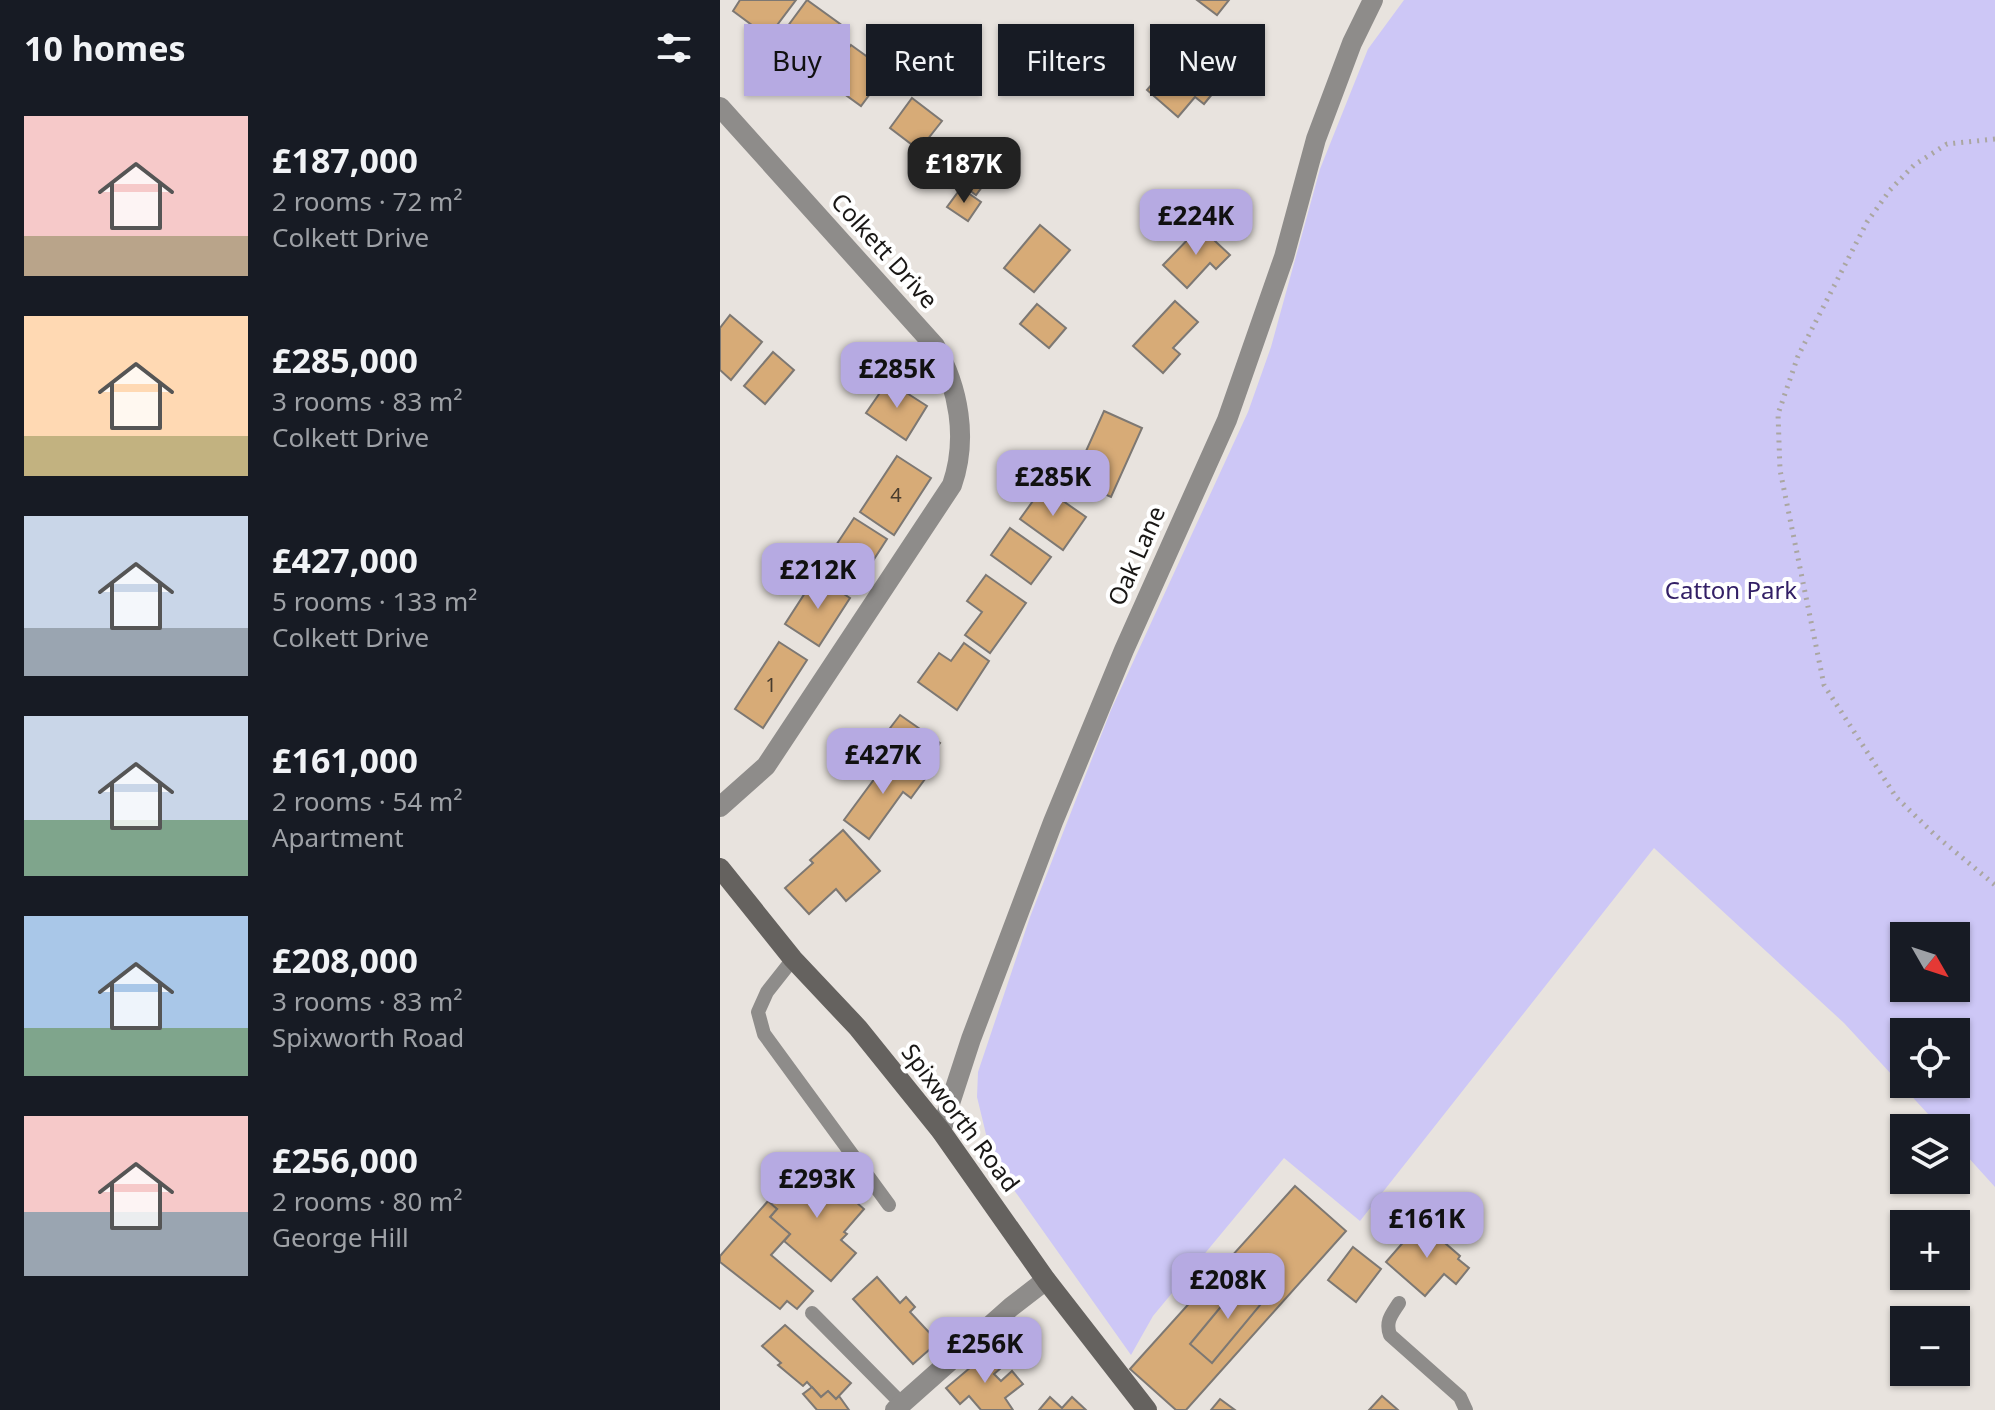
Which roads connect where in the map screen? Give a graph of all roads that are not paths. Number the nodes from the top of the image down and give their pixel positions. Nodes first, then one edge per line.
1 (1373, 0) edge
2 (720, 107) edge
3 (720, 807) edge
4 (720, 868) edge
5 (793, 959) junction
6 (941, 1131) junction
7 (889, 1205) dead end
8 (1046, 1280) junction
9 (1399, 1303) dead end
10 (812, 1313) dead end
11 (898, 1407) edge
12 (1147, 1410) edge
13 (1466, 1410) edge

1 - 6 street, Oak Lane
2 - 3 street, Colkett Drive
4 - 5 street, Spixworth Road
5 - 6 street, Spixworth Road
5 - 7 lane
6 - 8 street, Spixworth Road
8 - 11 street
8 - 12 street, Spixworth Road
9 - 13 lane
10 - 11 lane

